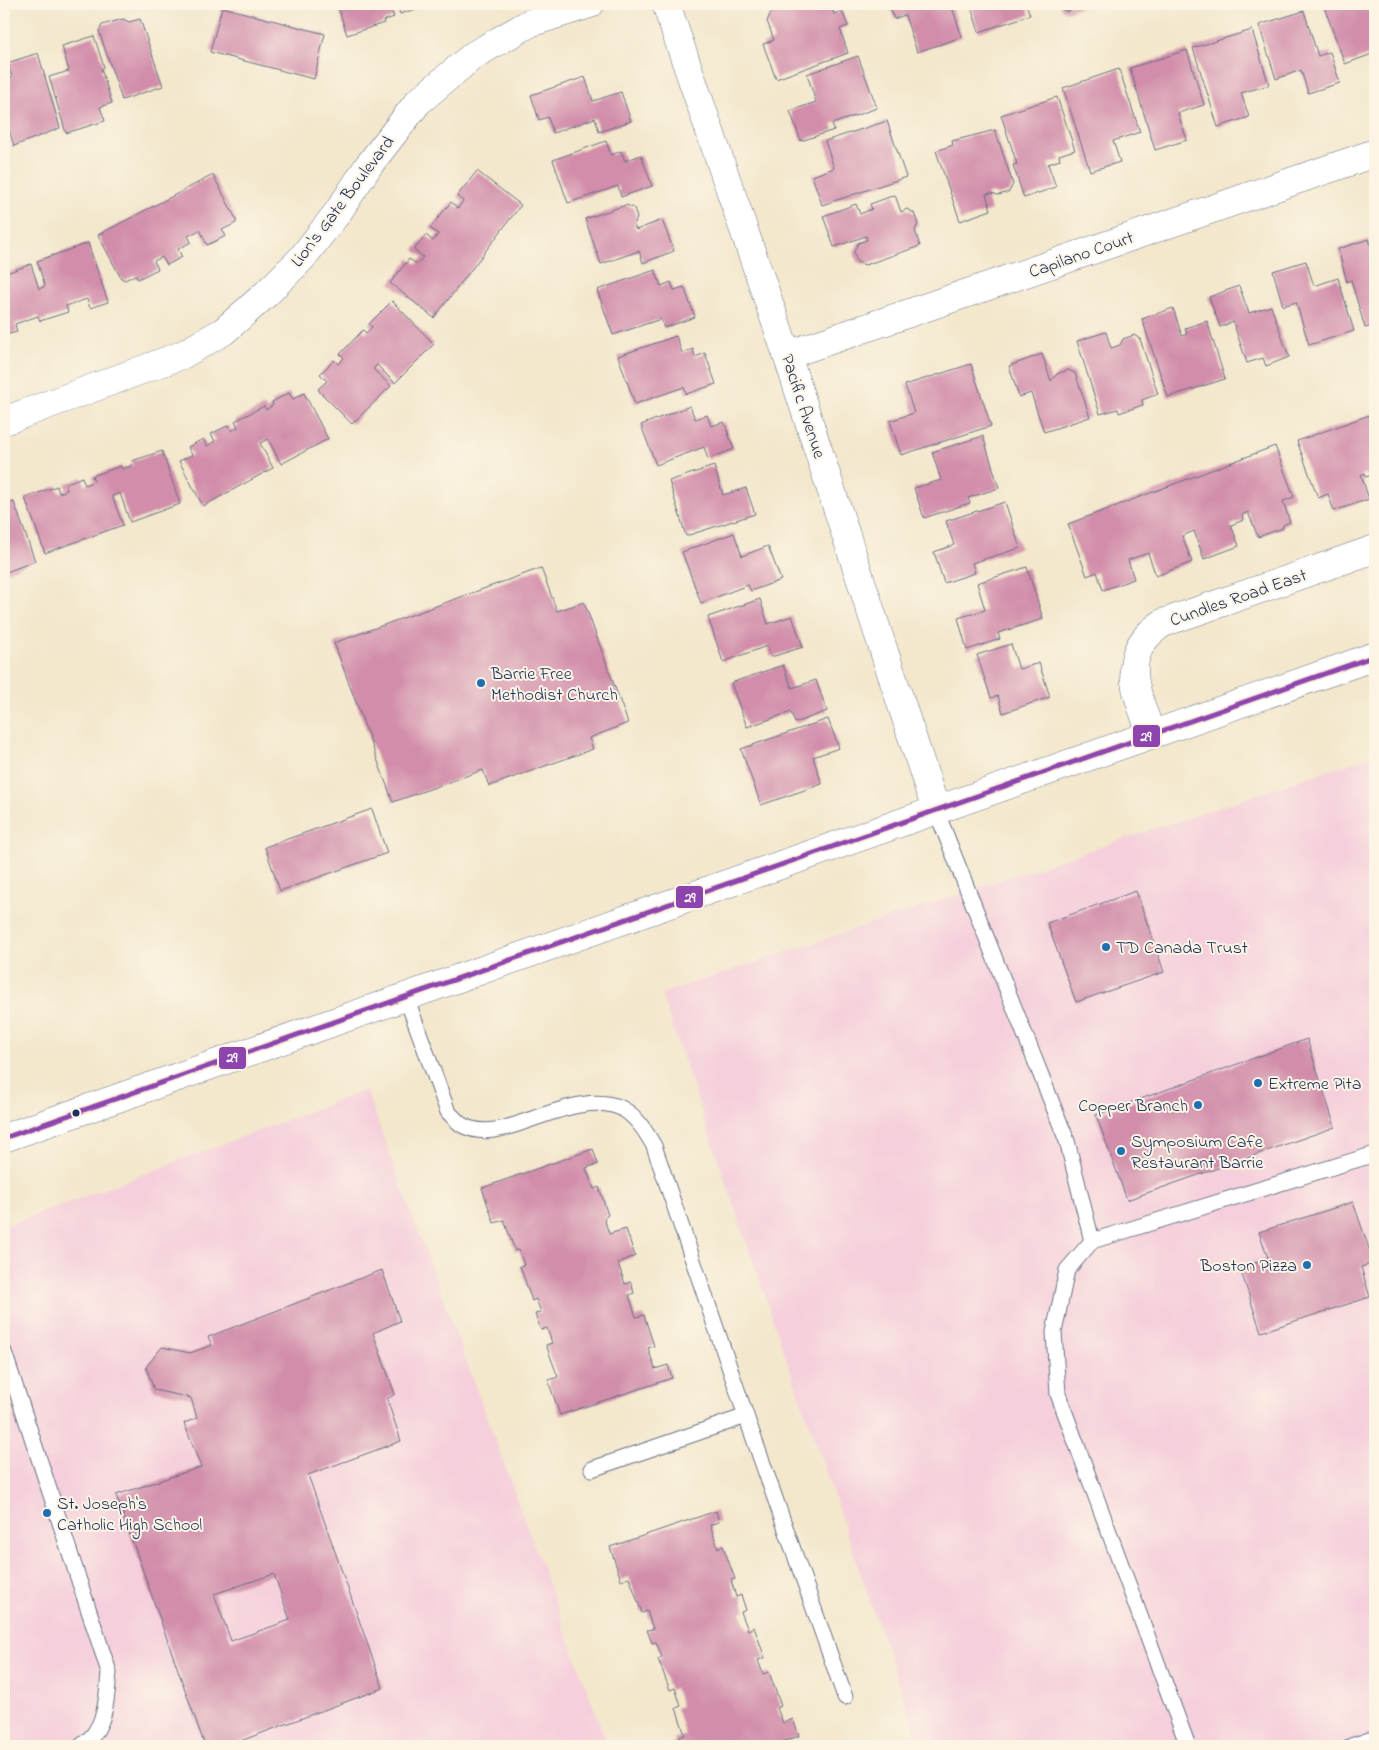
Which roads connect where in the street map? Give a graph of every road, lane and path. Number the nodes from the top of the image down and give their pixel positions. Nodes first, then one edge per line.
1 (590, 4) edge
2 (666, 4) edge
3 (1375, 153) edge
4 (787, 355) junction
5 (4, 421) edge
6 (1375, 549) edge
7 (1375, 656) edge
8 (1151, 734) junction
9 (936, 810) junction
10 (406, 997) junction
11 (4, 1138) edge
12 (1375, 1154) edge
13 (1092, 1241) junction
14 (4, 1352) edge
15 (746, 1416) junction
16 (592, 1469) dead end
17 (845, 1697) dead end
18 (1375, 1738) edge
19 (81, 1746) edge
20 (1188, 1746) edge
21 (1351, 1746) edge

1 - 5 street, Lion's Gate Boulevard
2 - 4 street, Pacific Avenue
3 - 4 street, Capilano Court
4 - 9 street, Pacific Avenue
6 - 8 street, Cundles Road East
7 - 8 street
8 - 9 street
9 - 10 street
9 - 13 lane
10 - 11 street
10 - 15 lane
12 - 13 lane
13 - 20 lane
14 - 19 lane
15 - 16 lane
15 - 17 lane
18 - 21 lane

